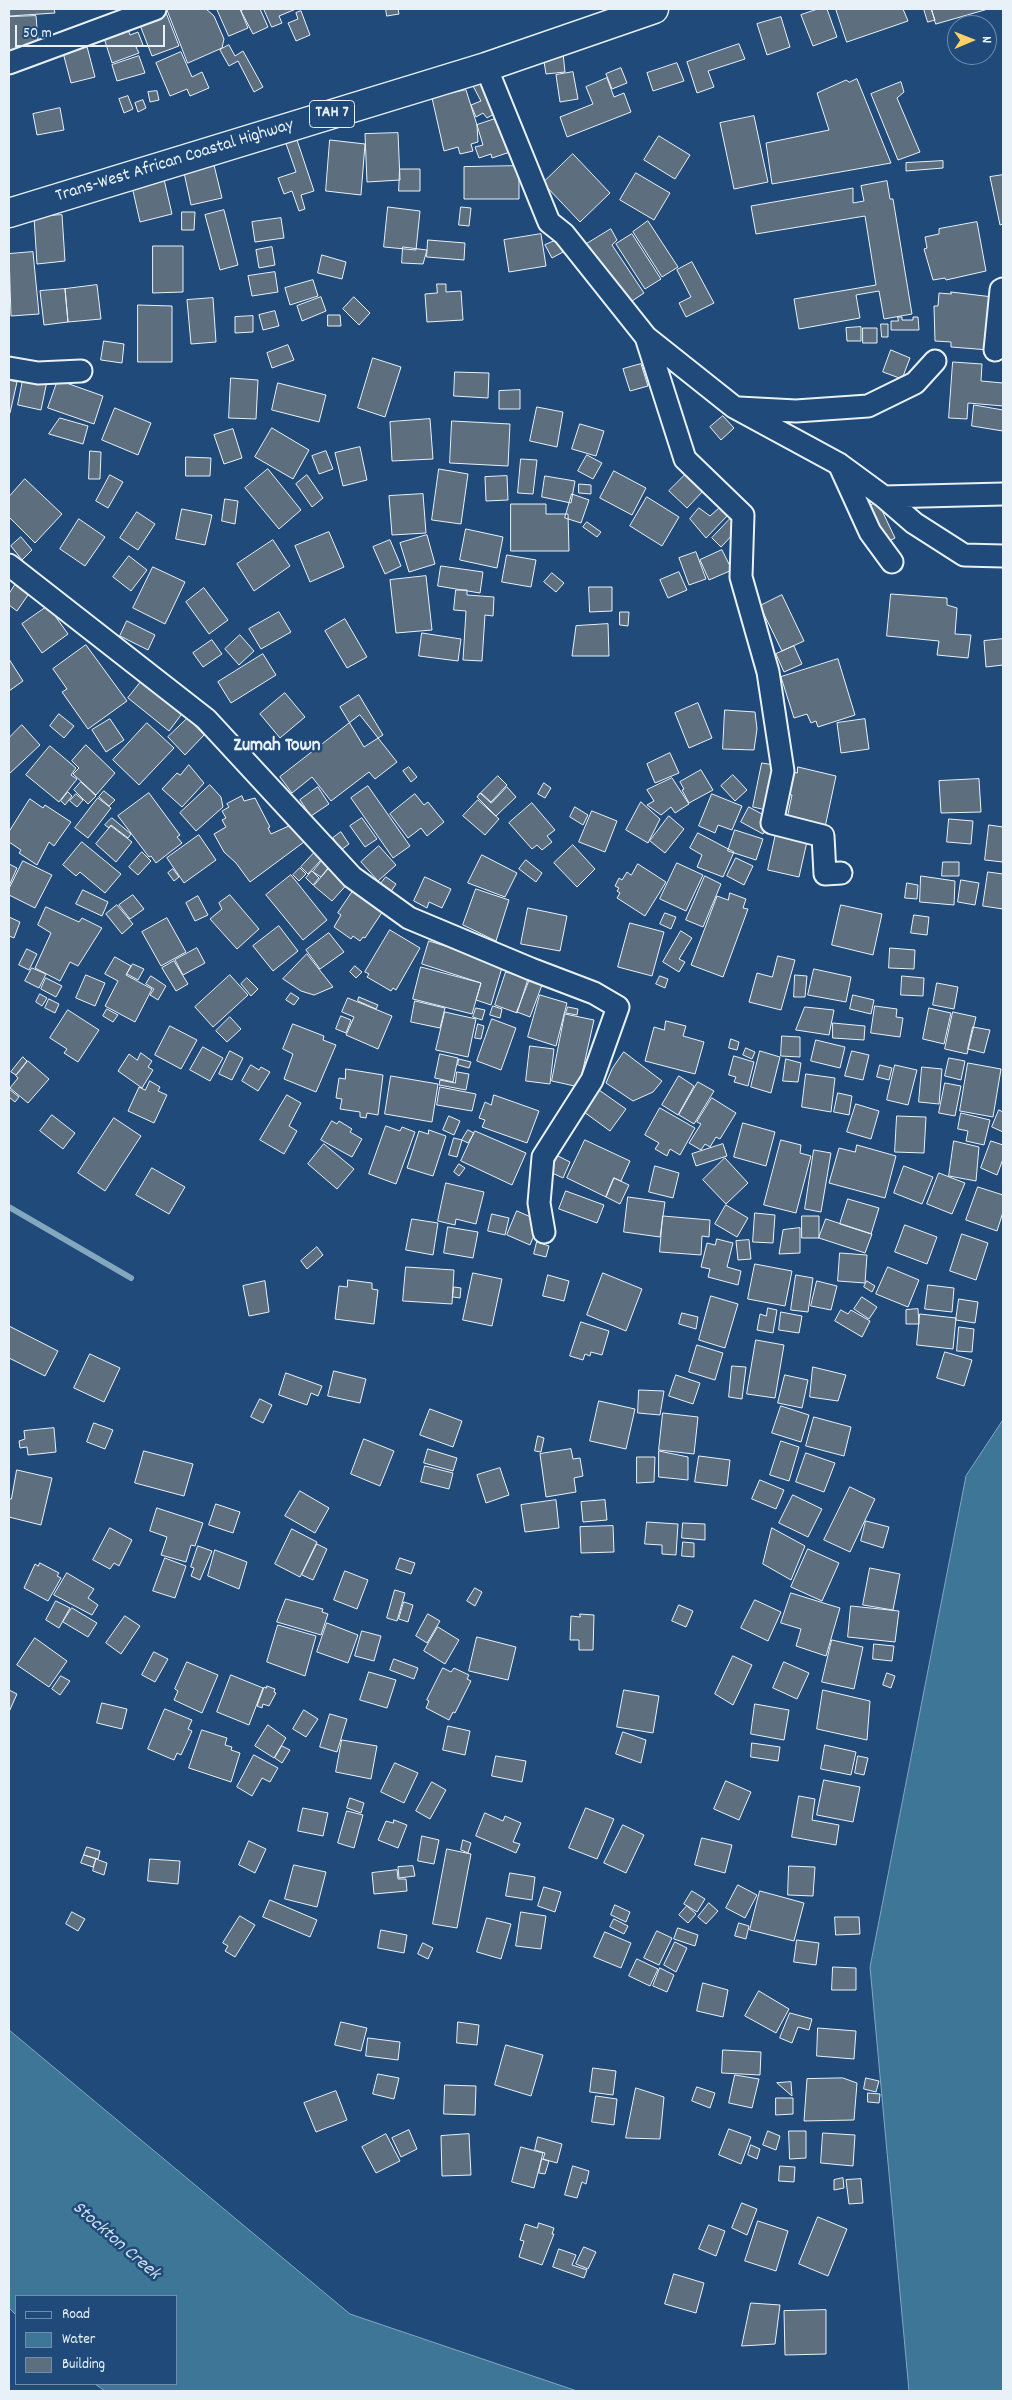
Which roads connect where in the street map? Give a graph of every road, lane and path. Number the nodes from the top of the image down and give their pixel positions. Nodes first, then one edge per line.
1 (155, 9) edge
2 (652, 9) edge
3 (9, 63) edge
4 (486, 67) junction
5 (9, 213) edge
6 (1003, 290) edge
7 (646, 337) junction
8 (995, 350) dead end
9 (935, 361) dead end
10 (9, 368) edge
11 (81, 371) dead end
12 (734, 407) junction
13 (839, 464) junction
14 (1003, 494) edge
15 (884, 498) junction
16 (1003, 556) edge
17 (892, 562) dead end
18 (9, 565) edge
19 (841, 873) dead end
20 (544, 1232) dead end

1 - 3 street
2 - 4 highway, Trans-West African Coastal Highway / TAH 7
4 - 5 highway, Trans-West African Coastal Highway / TAH 7
4 - 7 street
6 - 8 street
7 - 12 street
7 - 19 street
9 - 12 street
10 - 11 street
12 - 13 street
13 - 15 street
13 - 17 street
14 - 15 street
15 - 16 street
18 - 20 street

